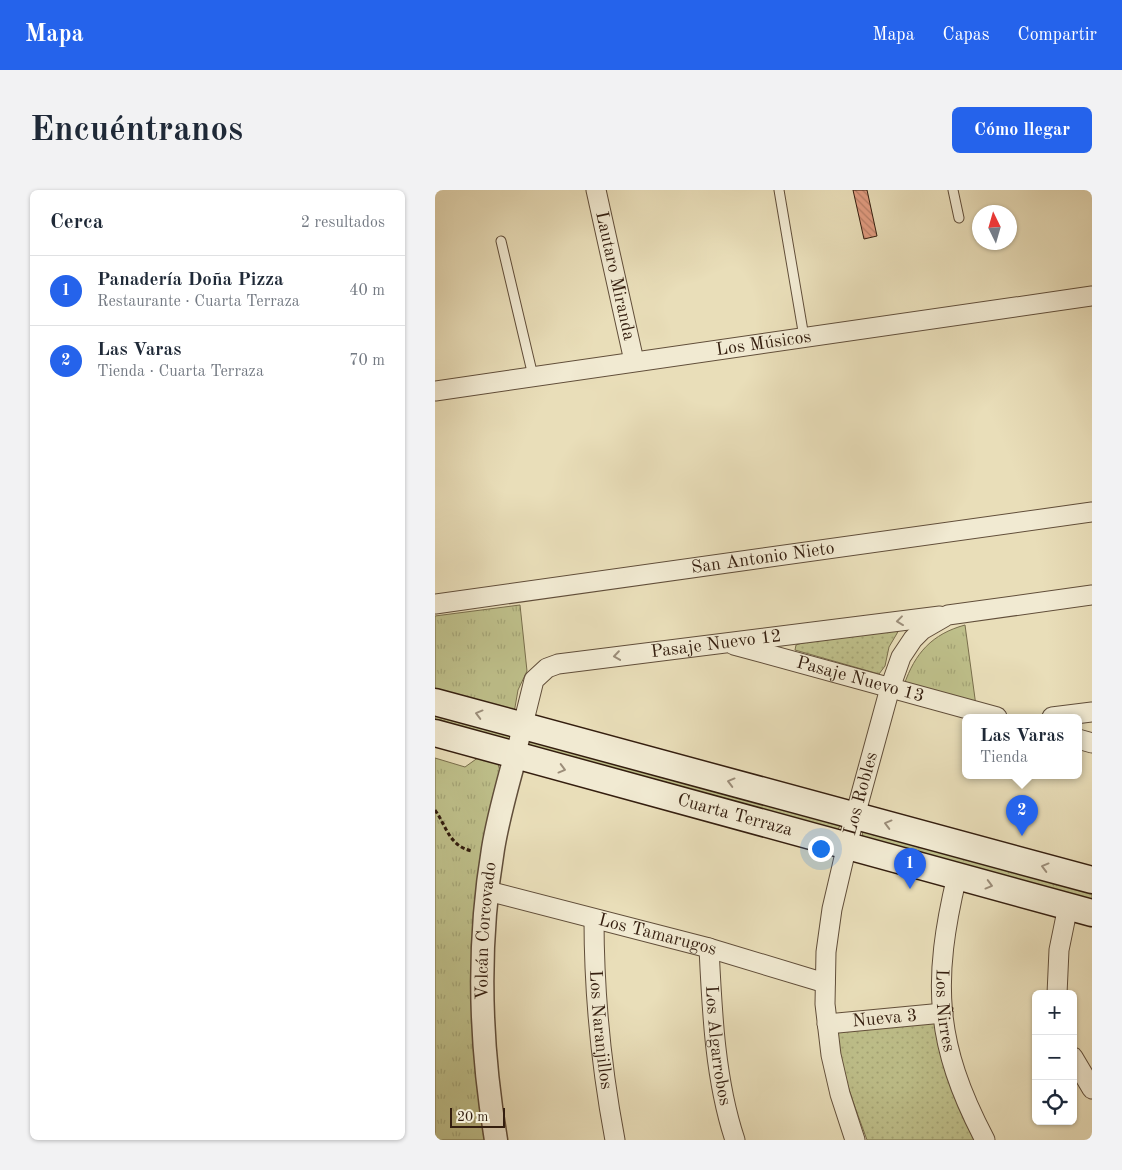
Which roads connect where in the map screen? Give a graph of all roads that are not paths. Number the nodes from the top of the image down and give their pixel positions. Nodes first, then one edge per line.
1 (596, 190) edge
2 (779, 190) edge
3 (953, 190) edge
4 (959, 218) dead end
5 (501, 241) dead end
6 (1092, 296) edge
7 (804, 337) junction
8 (634, 361) junction
9 (533, 376) junction
10 (435, 391) edge
11 (1092, 512) edge
12 (1092, 595) edge
13 (435, 604) edge
14 (948, 615) junction
15 (723, 642) junction
16 (889, 688) junction
17 (435, 702) edge
18 (1092, 712) edge
19 (986, 714) edge
20 (1076, 714) edge
21 (523, 726) junction
22 (435, 733) edge
23 (515, 757) junction
24 (855, 815) junction
25 (847, 845) junction
26 (957, 876) junction
27 (1092, 880) edge
28 (488, 891) junction
29 (1080, 910) edge
30 (595, 919) junction
31 (709, 948) junction
32 (825, 984) junction
33 (1057, 990) edge
34 (943, 1013) junction
35 (827, 1024) junction
36 (1077, 1064) edge
37 (1092, 1089) edge
38 (496, 1140) edge
39 (615, 1140) edge
40 (735, 1140) edge
41 (855, 1140) edge
42 (985, 1140) edge

1 - 8 street, Lautaro Miranda
2 - 7 lane
3 - 4 lane
5 - 9 lane
6 - 7 street, Los Músicos
7 - 8 street, Los Músicos
8 - 9 street, Los Músicos
9 - 10 street, Los Músicos
11 - 13 street, San Antonio Nieto
12 - 14 street, Los Robles
14 -> 15 street, Pasaje Nuevo 12
14 - 16 street, Los Robles
15 - 16 street, Pasaje Nuevo 13
15 -> 21 street, Pasaje Nuevo 12
16 - 19 street, Pasaje Nuevo 13
16 - 24 street, Los Robles
21 -> 17 main road, Cuarta Terraza
18 - 20 street
21 - 23 street, Volcán Corcovado
24 -> 21 main road, Cuarta Terraza
22 - 23 main road, Cuarta Terraza
23 -> 25 main road, Cuarta Terraza
23 - 28 street, Volcán Corcovado
24 - 25 street, Los Robles
27 -> 24 main road, Cuarta Terraza
25 - 26 main road, Cuarta Terraza
25 - 32 street, Los Robles
26 -> 29 main road, Cuarta Terraza
26 - 34 street, Los Ñirres
28 - 30 street, Los Tamarugos
28 - 38 street, Volcán Corcovado
29 - 33 street
30 - 31 street, Los Tamarugos
30 - 39 street, Los Naranjillos
31 - 32 street, Los Tamarugos
31 - 40 street, Los Algarrobos
32 - 35 street, Los Robles
34 - 35 street, Nueva 3
34 - 42 street, Los Ñirres
35 - 41 street, Los Robles
36 - 37 street

